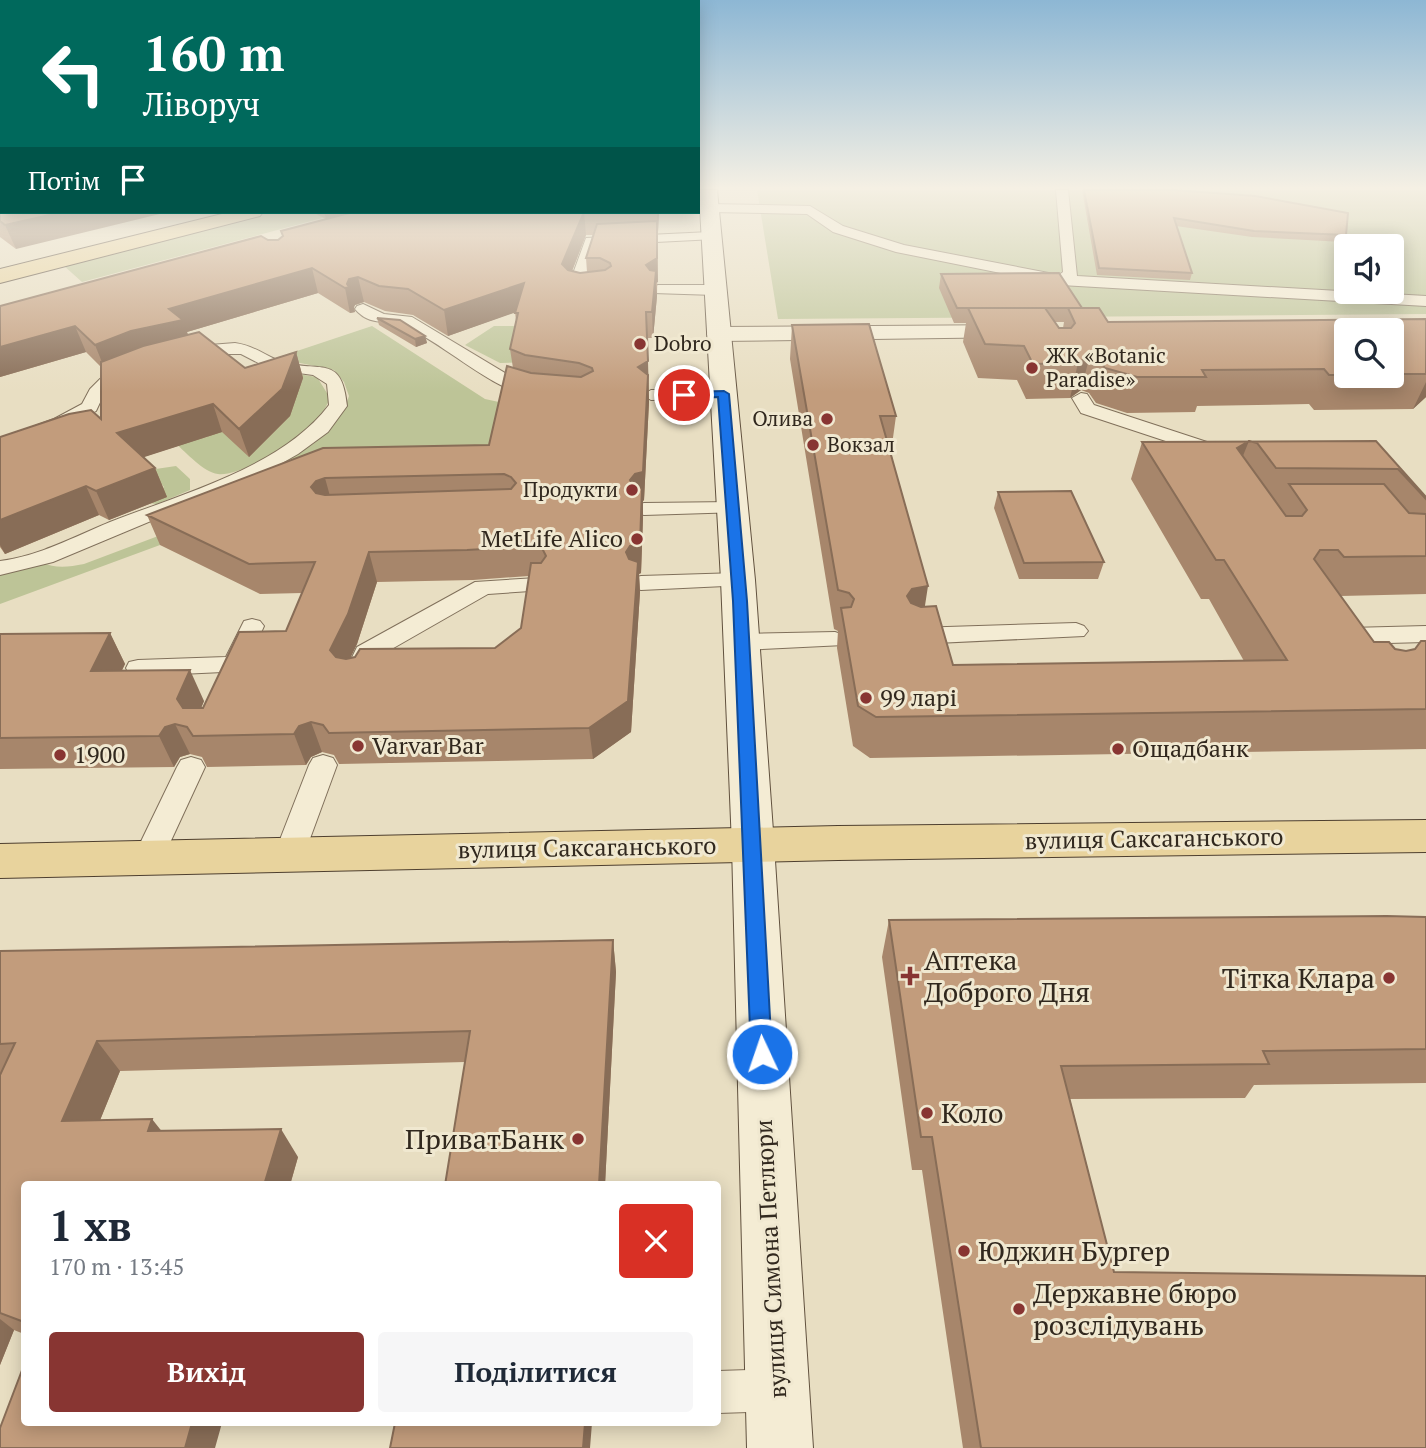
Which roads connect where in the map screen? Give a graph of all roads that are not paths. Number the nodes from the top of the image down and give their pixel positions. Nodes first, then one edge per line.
1 (73, 258) edge
2 (585, 258) edge
3 (712, 258) edge
4 (945, 258) edge
5 (1070, 258) edge
6 (0, 276) edge
7 (1061, 280) junction
8 (0, 283) edge
9 (27, 289) dead end
10 (602, 290) edge
11 (658, 290) edge
12 (715, 290) junction
13 (1426, 301) edge
14 (363, 309) edge
15 (1044, 332) edge
16 (719, 334) junction
17 (724, 394) junction
18 (549, 395) edge
19 (651, 396) edge
20 (1081, 398) edge
21 (0, 446) edge
22 (1206, 448) edge
23 (733, 508) junction
24 (644, 509) edge
25 (0, 568) edge
26 (738, 580) junction
27 (641, 583) edge
28 (537, 585) edge
29 (252, 626) dead end
30 (1076, 631) dead end
31 (1426, 634) edge
32 (915, 636) edge
33 (835, 640) dead end
34 (742, 642) junction
35 (1366, 659) edge
36 (235, 665) junction
37 (138, 668) edge
38 (355, 679) edge
39 (224, 690) edge
40 (324, 765) edge
41 (191, 767) edge
42 (1426, 836) edge
43 (753, 845) junction
44 (289, 855) junction
45 (148, 858) junction
46 (0, 861) edge
47 (758, 1410) edge

1 - 6 main road
2 - 10 lane
3 - 12 main road, вулиця Симона Петлюри
4 - 7 lane
5 - 7 lane
7 - 13 lane
8 - 9 main road
11 - 12 lane
12 - 16 main road, вулиця Симона Петлюри
14 - 18 lane
15 - 16 main road
16 - 17 main road, вулиця Симона Петлюри
17 - 19 lane
17 - 23 main road, вулиця Симона Петлюри
20 - 22 lane
21 - 25 lane
23 - 24 lane
23 - 26 main road, вулиця Симона Петлюри
26 - 27 lane
26 - 34 main road, вулиця Симона Петлюри
28 - 38 lane
29 - 36 lane
30 - 32 lane
31 - 35 lane
33 - 34 lane
34 - 43 main road, вулиця Симона Петлюри
36 - 37 lane
36 - 39 lane
40 - 44 lane
41 - 45 lane
42 - 43 main road, вулиця Саксаганського
43 - 44 main road, вулиця Саксаганського
43 - 47 main road, вулиця Симона Петлюри
44 - 45 main road, вулиця Саксаганського
45 - 46 main road, вулиця Саксаганського

